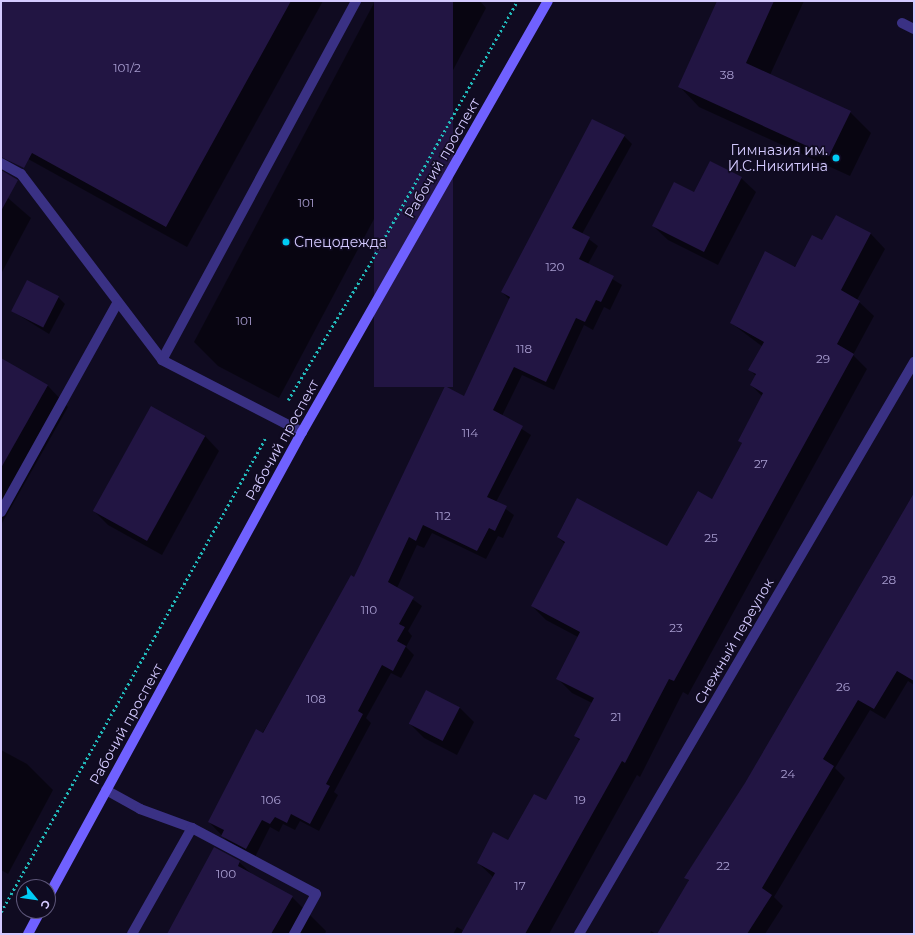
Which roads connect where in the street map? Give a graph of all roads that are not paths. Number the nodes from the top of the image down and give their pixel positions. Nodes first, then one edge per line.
1 (356, 1) edge
2 (548, 1) edge
3 (902, 23) dead end
4 (914, 29) edge
5 (1, 163) edge
6 (117, 304) junction
7 (162, 360) junction
8 (914, 362) edge
9 (302, 432) junction
10 (1, 512) edge
11 (106, 790) junction
12 (192, 828) junction
13 (56, 882) edge
14 (36, 919) edge
15 (28, 934) edge
16 (132, 934) edge
17 (294, 934) edge
18 (579, 934) edge

1 - 7 street
2 - 9 street, Рабочий проспект
3 - 4 street
5 - 6 street
6 - 7 street
6 - 10 street
7 - 9 street
8 - 18 street, Снежный переулок
9 - 11 street, Рабочий проспект
11 - 12 street
11 - 13 street, Рабочий проспект
12 - 16 street
12 - 17 street
14 - 15 street

